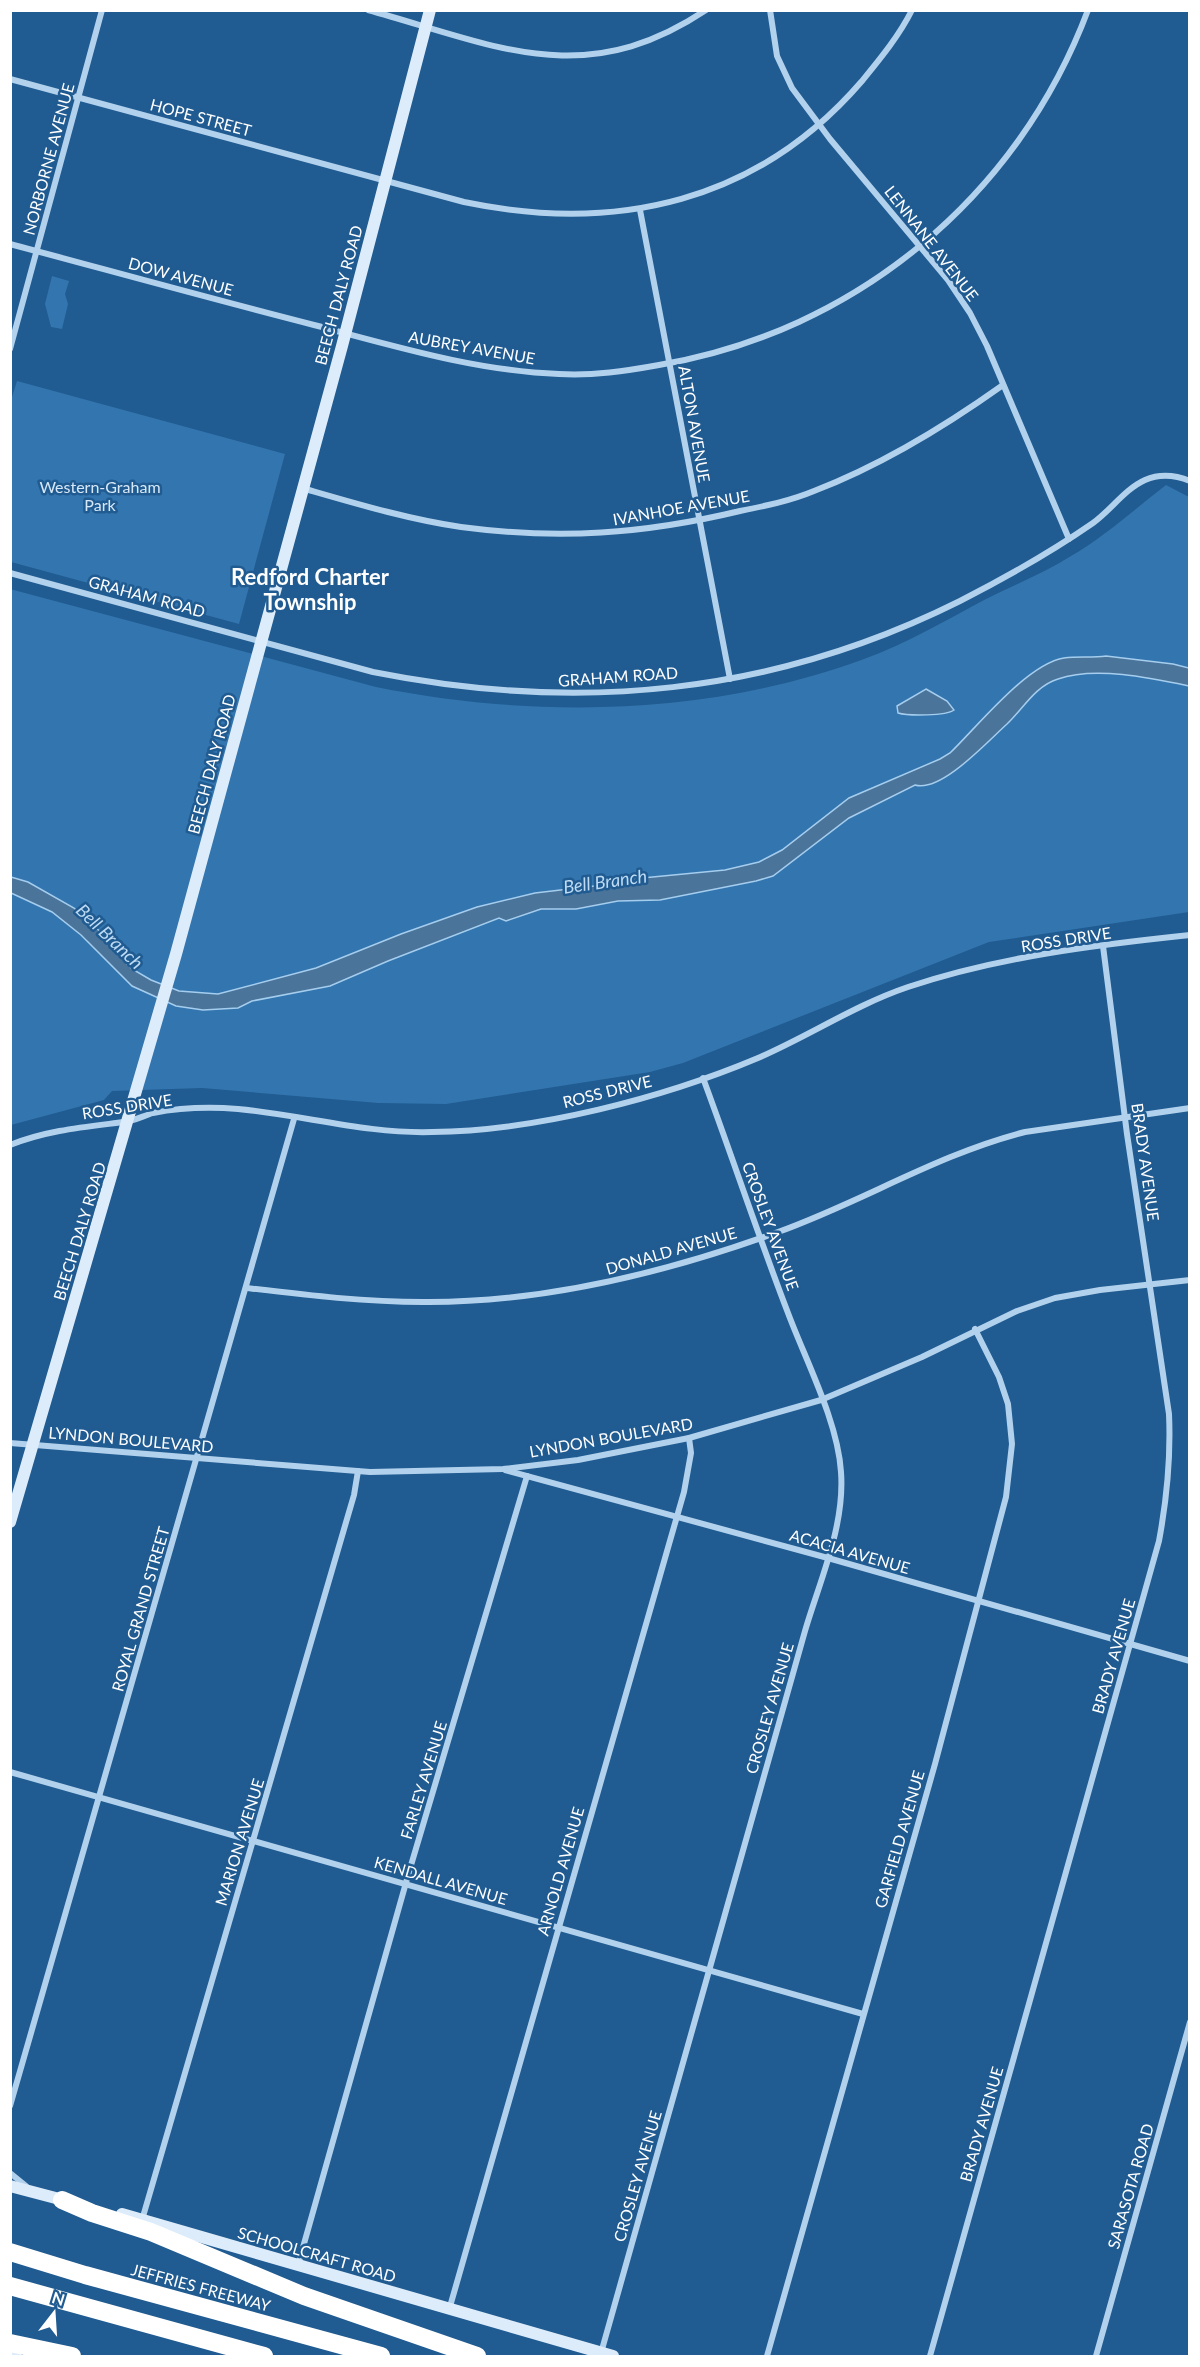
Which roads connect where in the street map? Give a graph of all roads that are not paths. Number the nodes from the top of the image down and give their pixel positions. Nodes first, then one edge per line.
1 (102, 10) edge
2 (368, 10) edge
3 (430, 10) edge
4 (706, 10) edge
5 (770, 10) edge
6 (912, 10) edge
7 (1088, 10) edge
8 (426, 26) junction
9 (10, 79) edge
10 (78, 98) junction
11 (820, 124) junction
12 (386, 181) junction
13 (640, 210) junction
14 (10, 244) edge
15 (920, 246) junction
16 (37, 251) junction
17 (345, 334) junction
18 (10, 349) edge
19 (670, 363) junction
20 (1003, 385) junction
21 (1190, 481) edge
22 (302, 488) junction
23 (700, 521) junction
24 (1069, 539) junction
25 (10, 573) edge
26 (261, 641) junction
27 (730, 679) junction
28 (1190, 935) edge
29 (1103, 946) junction
30 (703, 1078) junction
31 (1190, 1108) edge
32 (1126, 1117) junction
33 (294, 1119) junction
34 (128, 1122) junction
35 (10, 1145) edge
36 (761, 1238) junction
37 (1190, 1280) edge
38 (1150, 1285) junction
39 (246, 1288) junction
40 (975, 1329) junction
41 (821, 1400) junction
42 (689, 1438) junction
43 (10, 1443) edge
44 (33, 1444) junction
45 (196, 1459) junction
46 (503, 1470) junction
47 (358, 1471) junction
48 (527, 1476) junction
49 (676, 1517) junction
50 (10, 1522) edge
51 (828, 1558) junction
52 (979, 1602) junction
53 (1130, 1644) junction
54 (1190, 1661) edge
55 (10, 1772) edge
56 (100, 1797) junction
57 (254, 1841) junction
58 (407, 1884) junction
59 (558, 1928) junction
60 (710, 1970) junction
61 (863, 2014) junction
62 (1190, 2022) edge
63 (10, 2106) edge
64 (10, 2173) edge
65 (10, 2186) edge
66 (36, 2192) junction
67 (62, 2200) junction
68 (142, 2220) junction
69 (10, 2252) edge
70 (298, 2266) junction
71 (10, 2286) edge
72 (449, 2310) junction
73 (10, 2343) edge
74 (10, 2355) edge
75 (607, 2355) edge
76 (16, 2356) edge
77 (72, 2356) edge
78 (264, 2356) edge
79 (381, 2356) edge
80 (477, 2356) edge
81 (767, 2356) edge
82 (930, 2356) edge
83 (1096, 2356) edge

1 - 10 street, NORBORNE AVENUE
2 - 8 street
3 - 8 main road, BEECH DALY ROAD
4 - 8 street
5 - 11 street, LENNANE AVENUE
6 - 11 street, HOPE STREET
7 - 15 street, AUBREY AVENUE
8 - 12 main road, BEECH DALY ROAD
9 - 10 street, HOPE STREET
10 - 12 street, HOPE STREET
10 - 16 street, NORBORNE AVENUE
11 - 13 street, HOPE STREET
11 - 15 street, LENNANE AVENUE
12 - 13 street, HOPE STREET
12 - 17 main road, BEECH DALY ROAD
13 - 19 street, ALTON AVENUE
14 - 16 street, DOW AVENUE
15 - 19 street, AUBREY AVENUE
15 - 20 street, LENNANE AVENUE
16 - 17 street, DOW AVENUE
16 - 18 street, NORBORNE AVENUE
17 - 19 street, AUBREY AVENUE
17 - 22 main road, BEECH DALY ROAD
19 - 23 street, ALTON AVENUE
20 - 23 street, IVANHOE AVENUE
20 - 24 street, LENNANE AVENUE
21 - 24 street, GRAHAM ROAD
22 - 23 street, IVANHOE AVENUE
22 - 26 main road, BEECH DALY ROAD
23 - 27 street, ALTON AVENUE
24 - 27 street, GRAHAM ROAD
25 - 26 street, GRAHAM ROAD
26 - 27 street, GRAHAM ROAD
26 - 34 main road, BEECH DALY ROAD
28 - 29 street, ROSS DRIVE
29 - 30 street, ROSS DRIVE
29 - 32 street, BRADY AVENUE
30 - 33 street, ROSS DRIVE
30 - 36 street, CROSLEY AVENUE
31 - 32 street, DONALD AVENUE
32 - 36 street, DONALD AVENUE
32 - 38 street, BRADY AVENUE
33 - 34 street, ROSS DRIVE
33 - 39 street, ROYAL GRAND STREET
34 - 35 street, ROSS DRIVE
34 - 44 main road, BEECH DALY ROAD
36 - 39 street, DONALD AVENUE
36 - 41 street, CROSLEY AVENUE
37 - 38 street, LYNDON BOULEVARD
38 - 40 street, LYNDON BOULEVARD
38 - 53 street, BRADY AVENUE
39 - 45 street, ROYAL GRAND STREET
40 - 41 street, LYNDON BOULEVARD
40 - 52 street, GARFIELD AVENUE
41 - 42 street, LYNDON BOULEVARD
41 - 51 street, CROSLEY AVENUE
42 - 46 street, LYNDON BOULEVARD
42 - 49 street, ARNOLD AVENUE
43 - 44 street, LYNDON BOULEVARD
44 - 45 street, LYNDON BOULEVARD
44 - 50 main road, BEECH DALY ROAD
45 - 47 street, LYNDON BOULEVARD
45 - 56 street, ROYAL GRAND STREET
46 - 47 street, LYNDON BOULEVARD
46 - 48 street, ACACIA AVENUE
47 - 57 street, MARION AVENUE
48 - 49 street, ACACIA AVENUE
48 - 58 street, FARLEY AVENUE
49 - 51 street, ACACIA AVENUE
49 - 59 street, ARNOLD AVENUE
51 - 52 street, ACACIA AVENUE
51 - 60 street, CROSLEY AVENUE
52 - 53 street, ACACIA AVENUE
52 - 61 street, GARFIELD AVENUE
53 - 54 street, ACACIA AVENUE
53 - 82 street, BRADY AVENUE
55 - 56 street, KENDALL AVENUE
56 - 57 street, KENDALL AVENUE
56 - 63 street, ROYAL GRAND STREET
57 - 58 street, KENDALL AVENUE
57 - 68 street, MARION AVENUE
58 - 59 street, KENDALL AVENUE
58 - 70 street, FARLEY AVENUE
59 - 60 street, KENDALL AVENUE
59 - 72 street, ARNOLD AVENUE
60 - 61 street, KENDALL AVENUE
60 - 75 street, CROSLEY AVENUE
61 - 81 street, GARFIELD AVENUE
62 - 83 street, SARASOTA ROAD
64 - 66 street
65 - 66 main road, SCHOOLCRAFT ROAD
66 - 67 main road, SCHOOLCRAFT ROAD
67 - 68 main road, SCHOOLCRAFT ROAD
67 - 80 highway
68 - 70 main road, SCHOOLCRAFT ROAD
69 - 79 highway, JEFFRIES FREEWAY
70 - 72 main road, SCHOOLCRAFT ROAD
71 - 78 highway
72 - 75 main road, SCHOOLCRAFT ROAD
73 - 77 highway
74 - 76 main road

